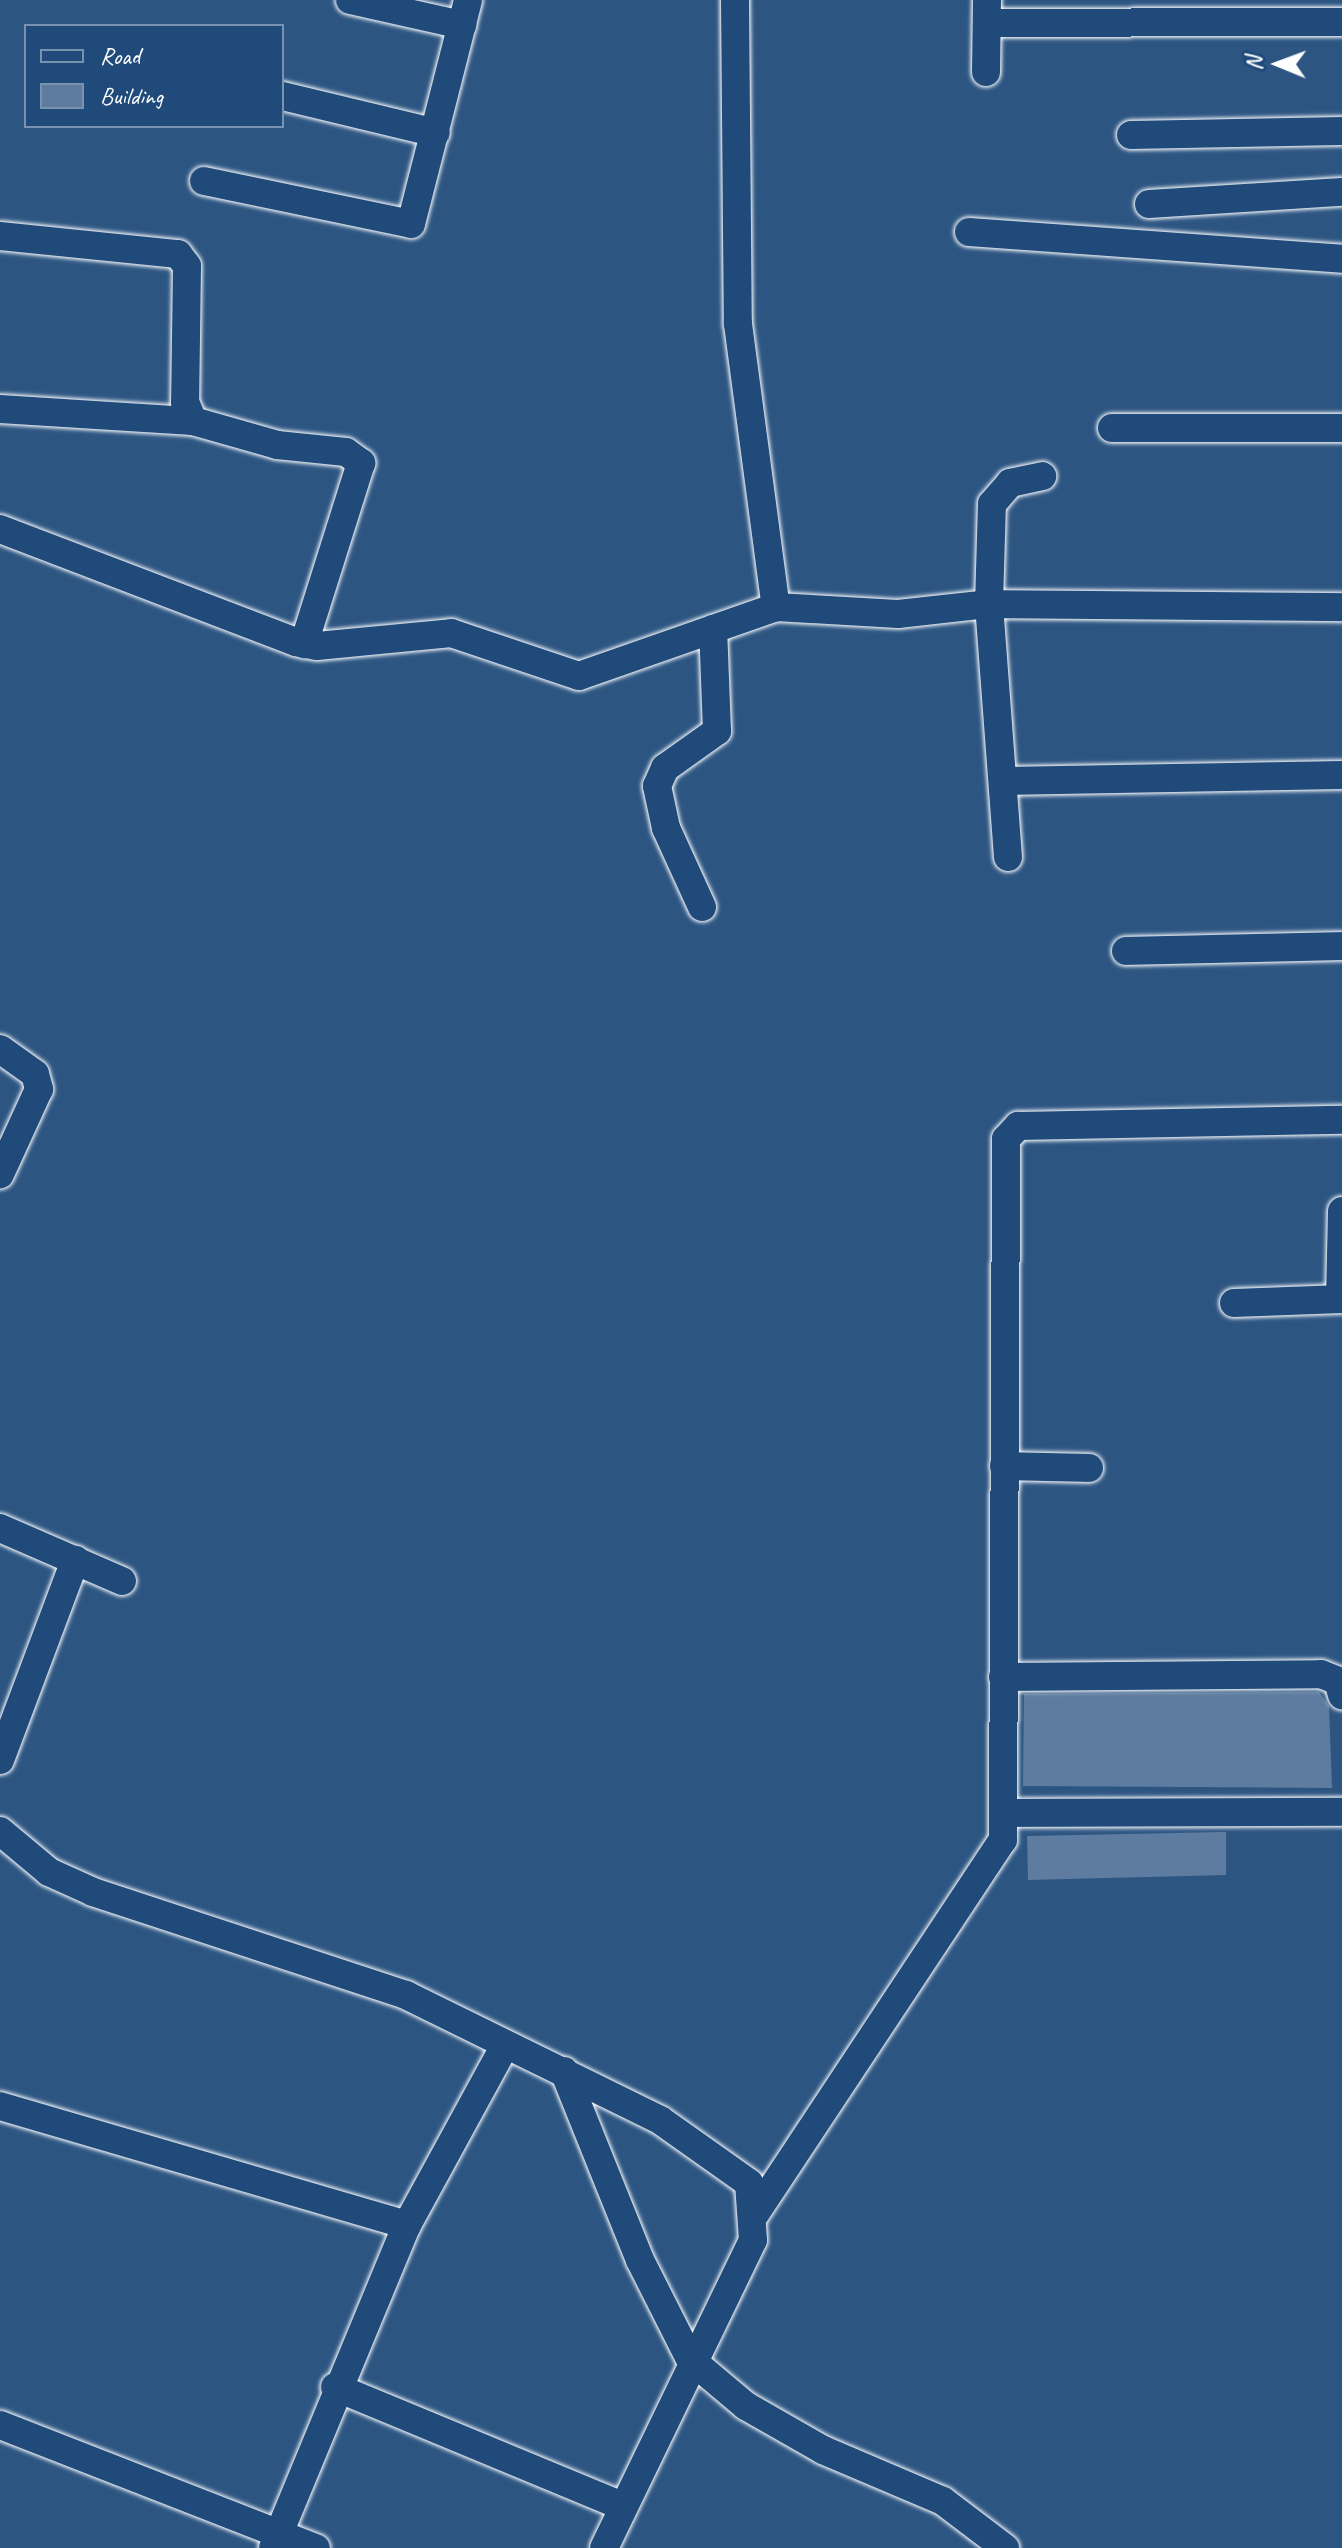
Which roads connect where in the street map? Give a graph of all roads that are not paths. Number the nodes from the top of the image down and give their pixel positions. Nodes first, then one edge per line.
1 (350, 0) edge
2 (735, 0) edge
3 (465, 12) edge
4 (987, 12) edge
5 (1342, 22) edge
6 (986, 72) dead end
7 (284, 96) edge
8 (1342, 131) edge
9 (436, 133) junction
10 (1131, 135) dead end
11 (204, 181) dead end
12 (1342, 192) edge
13 (1149, 204) dead end
14 (969, 232) dead end
15 (0, 236) edge
16 (1342, 259) edge
17 (0, 409) edge
18 (193, 421) junction
19 (1112, 428) dead end
20 (1342, 428) edge
21 (1042, 476) dead end
22 (0, 529) edge
23 (989, 604) junction
24 (776, 607) junction
25 (1342, 607) edge
26 (713, 629) junction
27 (304, 644) junction
28 (1342, 775) edge
29 (1003, 781) junction
30 (1008, 857) dead end
31 (702, 907) dead end
32 (1342, 946) edge
33 (1126, 951) dead end
34 (0, 1049) edge
35 (1342, 1120) edge
36 (0, 1174) edge
37 (1342, 1211) edge
38 (1341, 1299) edge
39 (1234, 1303) dead end
40 (1004, 1466) junction
41 (1089, 1468) dead end
42 (0, 1528) edge
43 (75, 1560) junction
44 (122, 1581) dead end
45 (1003, 1677) junction
46 (1342, 1695) edge
47 (0, 1760) edge
48 (1342, 1812) edge
49 (1006, 1813) junction
50 (0, 1831) edge
51 (505, 2045) junction
52 (564, 2071) junction
53 (0, 2106) edge
54 (755, 2214) junction
55 (407, 2225) junction
56 (690, 2359) junction
57 (335, 2387) junction
58 (0, 2425) edge
59 (623, 2506) junction
60 (276, 2541) edge
61 (316, 2548) edge
62 (604, 2548) edge
63 (1005, 2548) edge

1 - 3 street
2 - 24 street
3 - 9 street
4 - 5 street
4 - 6 street
7 - 9 street
8 - 10 street
9 - 11 street
12 - 13 street
14 - 16 street
15 - 18 street
17 - 18 street
18 - 27 street
19 - 20 street
21 - 23 street
22 - 27 street
23 - 24 street
23 - 25 street
23 - 29 street
24 - 26 street
26 - 27 street
26 - 31 street
28 - 29 street
29 - 30 street
32 - 33 street
34 - 36 street
35 - 40 street
37 - 38 street
38 - 39 street
40 - 41 street
40 - 45 street
42 - 43 street
43 - 44 street
43 - 47 street
45 - 46 street
45 - 49 street
48 - 49 street
49 - 54 street
50 - 51 street
51 - 52 street
51 - 55 street
52 - 54 street
52 - 56 street
53 - 55 street
54 - 56 street
55 - 57 street
56 - 59 street
56 - 63 street
57 - 59 street
57 - 60 street
58 - 60 street
59 - 62 street
60 - 61 street

